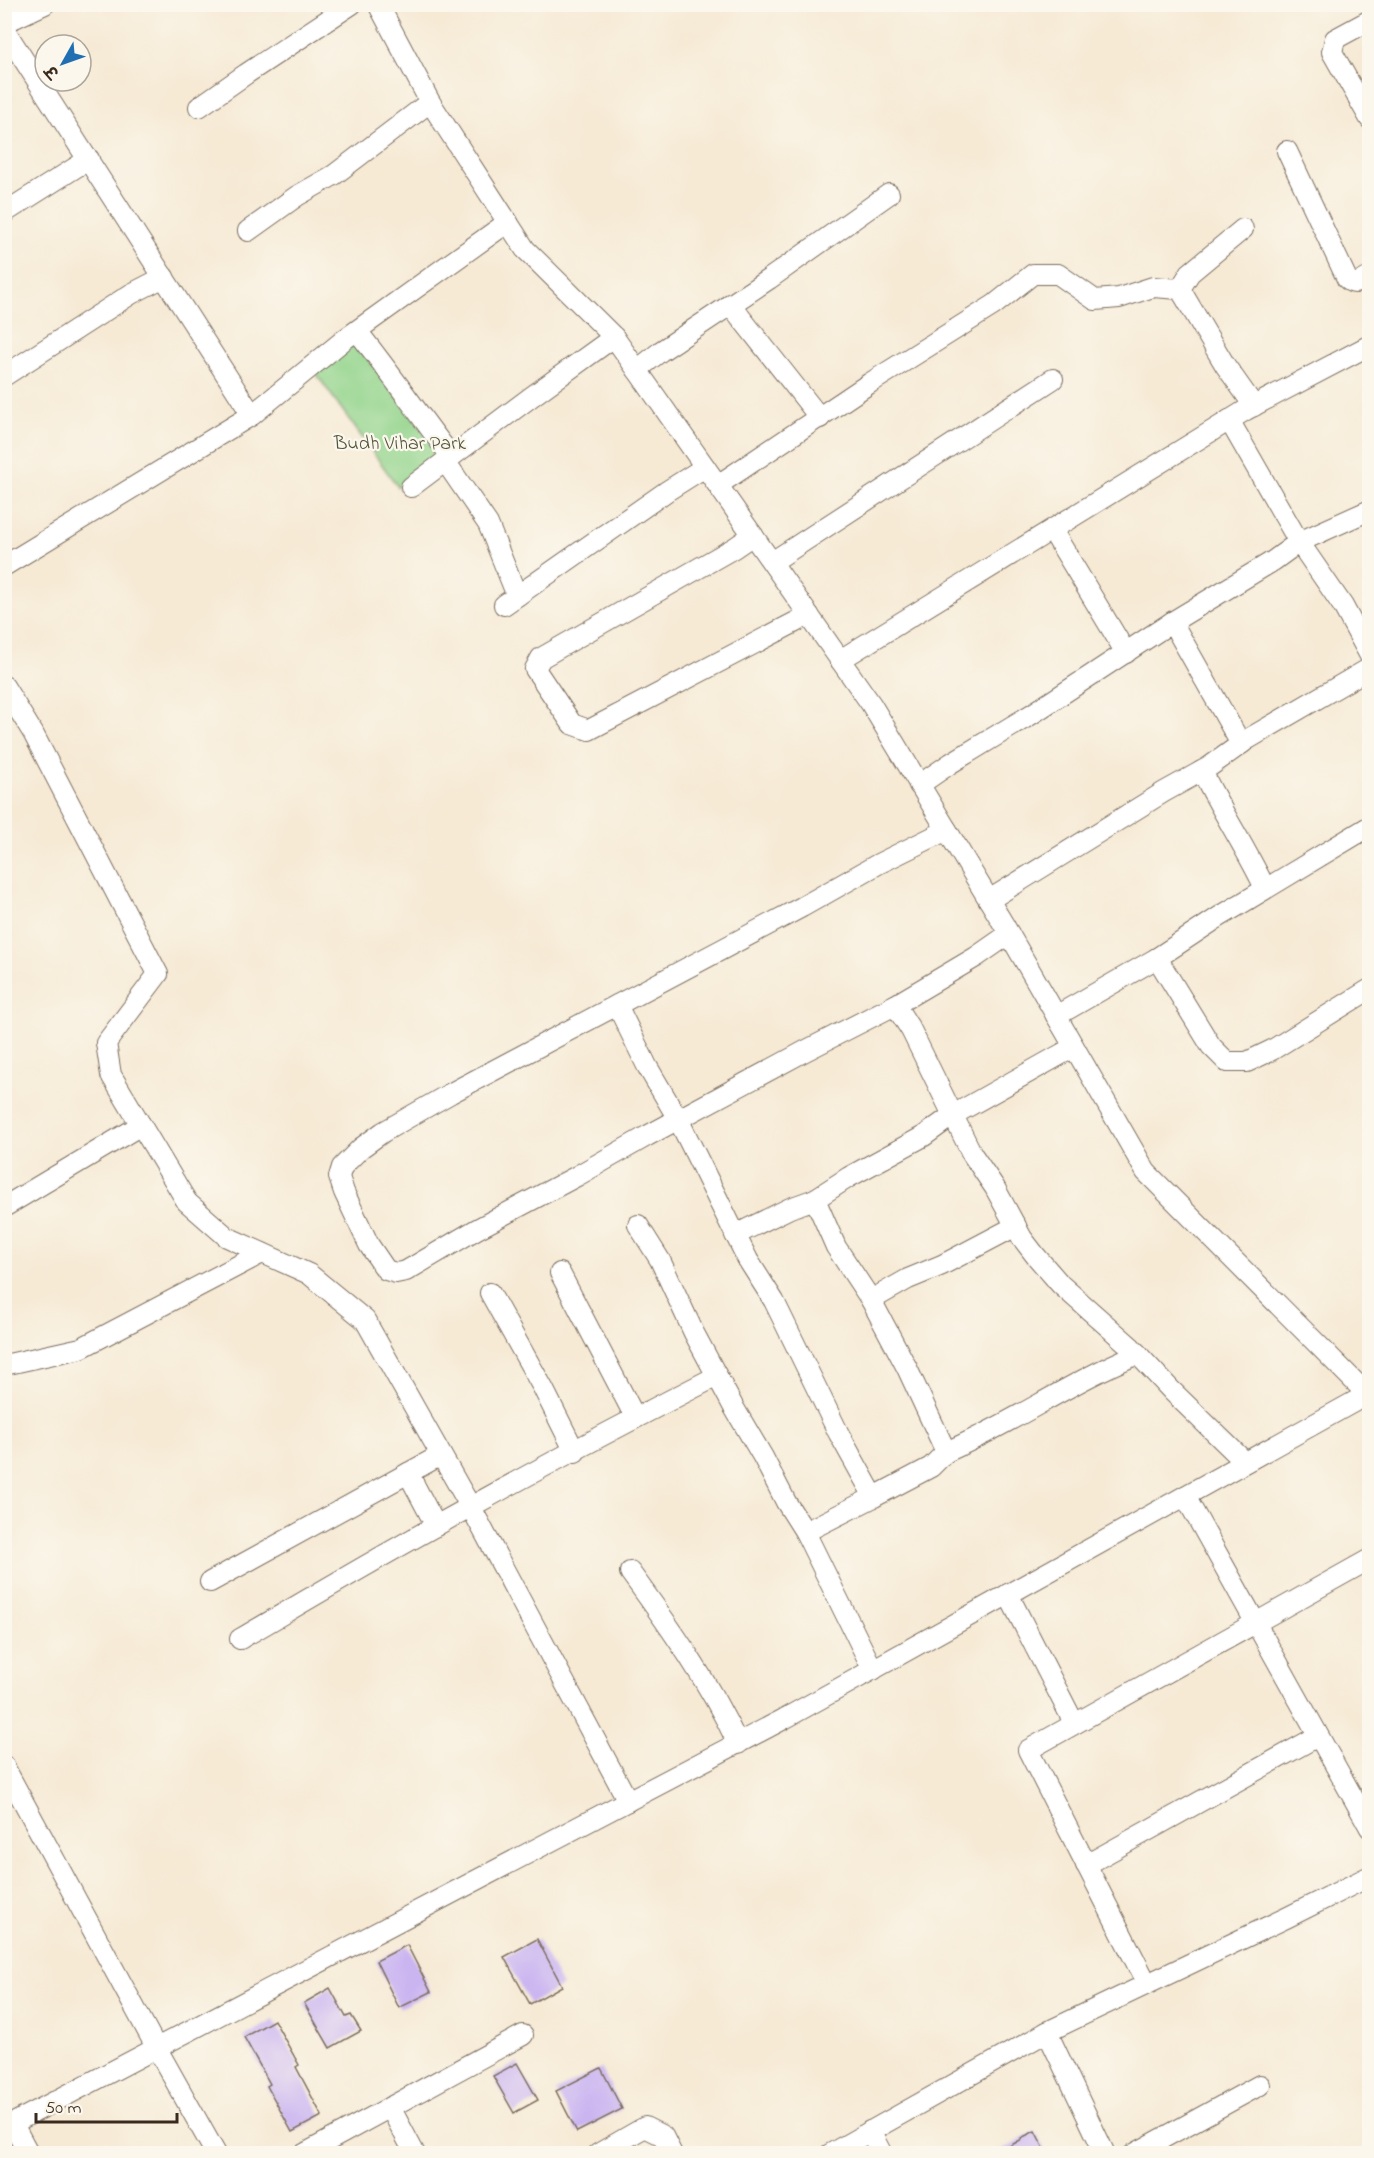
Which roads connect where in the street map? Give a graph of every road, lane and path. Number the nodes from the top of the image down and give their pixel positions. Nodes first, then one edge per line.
1 (45, 4) edge
2 (352, 4) edge
3 (378, 4) edge
4 (1370, 20) edge
5 (4, 23) edge
6 (4, 28) edge
7 (430, 102) junction
8 (199, 107) dead end
9 (1370, 119) edge
10 (1287, 152) dead end
11 (89, 159) junction
12 (889, 194) dead end
13 (4, 213) edge
14 (508, 222) junction
15 (1243, 229) dead end
16 (248, 231) dead end
17 (164, 277) junction
18 (1370, 277) edge
19 (1180, 289) junction
20 (730, 304) junction
21 (357, 331) junction
22 (615, 337) junction
23 (1370, 345) edge
24 (637, 370) junction
25 (4, 376) edge
26 (1053, 380) dead end
27 (1254, 405) junction
28 (252, 416) junction
29 (820, 418) junction
30 (1229, 420) junction
31 (448, 459) junction
32 (705, 467) junction
33 (717, 485) junction
34 (411, 487) dead end
35 (1370, 510) edge
36 (1052, 530) junction
37 (753, 535) junction
38 (1299, 542) junction
39 (772, 562) junction
40 (4, 566) edge
41 (809, 615) junction
42 (1172, 622) junction
43 (1126, 653) junction
44 (1370, 656) edge
45 (840, 660) junction
46 (1370, 668) edge
47 (4, 687) edge
48 (1241, 744) junction
49 (1202, 771) junction
50 (919, 785) junction
51 (1370, 826) edge
52 (947, 830) junction
53 (1265, 888) junction
54 (989, 900) junction
55 (1009, 934) junction
56 (1157, 958) junction
57 (1370, 989) edge
58 (617, 1005) junction
59 (895, 1005) junction
60 (1056, 1016) junction
61 (1074, 1047) junction
62 (953, 1115) junction
63 (678, 1119) junction
64 (141, 1125) junction
65 (815, 1200) junction
66 (4, 1207) edge
67 (638, 1225) dead end
68 (1016, 1226) junction
69 (735, 1235) junction
70 (262, 1253) junction
71 (560, 1273) dead end
72 (490, 1293) dead end
73 (871, 1300) junction
74 (1138, 1354) junction
75 (4, 1365) edge
76 (717, 1376) junction
77 (1369, 1394) edge
78 (635, 1417) junction
79 (575, 1452) junction
80 (946, 1452) junction
81 (441, 1455) junction
82 (1245, 1462) junction
83 (408, 1473) junction
84 (1185, 1496) junction
85 (874, 1497) junction
86 (470, 1507) junction
87 (436, 1526) junction
88 (805, 1532) junction
89 (1370, 1559) edge
90 (630, 1572) dead end
91 (210, 1582) dead end
92 (1008, 1594) junction
93 (1255, 1622) junction
94 (240, 1639) dead end
95 (873, 1670) junction
96 (1074, 1723) junction
97 (1318, 1736) junction
98 (738, 1744) junction
99 (4, 1766) edge
100 (628, 1801) junction
101 (1370, 1828) edge
102 (1086, 1865) junction
103 (1370, 1876) edge
104 (1147, 1984) junction
105 (1047, 2032) junction
106 (523, 2035) dead end
107 (156, 2047) junction
108 (1260, 2085) dead end
109 (390, 2107) junction
110 (9, 2126) edge
111 (870, 2131) junction
112 (29, 2154) edge
113 (216, 2154) edge
114 (304, 2154) edge
115 (415, 2154) edge
116 (598, 2154) edge
117 (672, 2154) edge
118 (830, 2154) edge
119 (882, 2154) edge
120 (1105, 2154) edge
121 (1134, 2154) edge

1 - 5 street
2 - 8 street
3 - 7 street
4 - 9 street
6 - 11 street
7 - 14 street
7 - 16 street
10 - 18 street
11 - 13 street
11 - 17 street
12 - 20 street
14 - 21 street
14 - 22 street
15 - 19 street
17 - 25 street
17 - 28 street
19 - 27 street
19 - 29 street
20 - 24 street
20 - 29 street
21 - 28 street
21 - 31 street
22 - 24 street
22 - 31 street
23 - 27 street
24 - 32 street
26 - 39 street
27 - 30 street
28 - 40 street
29 - 33 street
30 - 36 street
30 - 38 street
31 - 32 street
31 - 34 street
32 - 33 street
33 - 37 street
35 - 38 street
36 - 43 street
36 - 45 street
37 - 39 street
37 - 41 street
38 - 42 street
38 - 44 street
39 - 41 street
41 - 45 street
42 - 43 street
42 - 48 street
43 - 50 street
45 - 50 street
46 - 48 street
47 - 64 street
48 - 49 street
49 - 53 street
49 - 54 street
50 - 52 street
51 - 53 street
52 - 54 street
52 - 58 street
53 - 56 street
54 - 55 street
55 - 59 street
55 - 60 street
56 - 57 street
56 - 60 street
58 - 63 street
58 - 63 street
59 - 62 street
59 - 63 street
60 - 61 street
61 - 62 street
61 - 77 street
62 - 65 street
62 - 68 street
63 - 69 street
64 - 66 street
64 - 70 street
65 - 69 street
65 - 73 street
67 - 76 street
68 - 73 street
68 - 74 street
69 - 85 street
70 - 75 street
70 - 81 street
71 - 78 street
72 - 79 street
73 - 80 street
74 - 80 street
74 - 82 street
76 - 78 street
76 - 88 street
77 - 82 street
78 - 79 street
79 - 86 street
80 - 85 street
81 - 83 street
81 - 86 street
82 - 84 street
83 - 87 street
83 - 91 street
84 - 92 street
84 - 93 street
85 - 88 street
86 - 87 street
86 - 100 street
87 - 94 street
88 - 95 street
89 - 93 street
90 - 98 street
92 - 95 street
92 - 96 street
93 - 96 street
93 - 97 street
95 - 98 street
96 - 102 street
97 - 101 street
97 - 102 street
98 - 100 street
99 - 107 street
100 - 107 street
102 - 104 street
103 - 104 street
104 - 105 street
105 - 111 street
105 - 120 street
106 - 109 street
107 - 110 street
107 - 113 street
108 - 121 street
109 - 114 street
109 - 115 street
110 - 112 street
111 - 118 street
111 - 119 street
116 - 117 street

